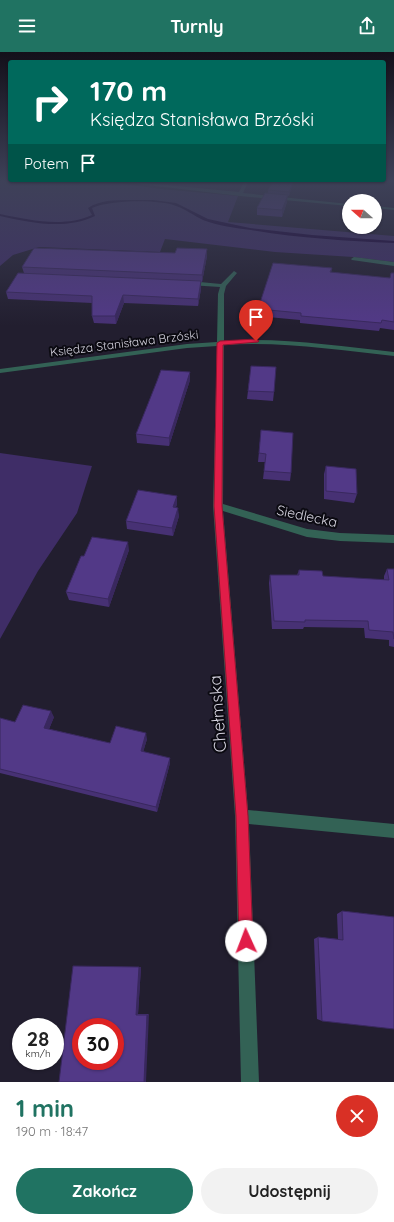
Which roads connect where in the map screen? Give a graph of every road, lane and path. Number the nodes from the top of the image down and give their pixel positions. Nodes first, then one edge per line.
1 (354, 259) dead end
2 (394, 264) edge
3 (234, 273) dead end
4 (181, 283) edge
5 (223, 286) junction
6 (220, 343) junction
7 (394, 354) edge
8 (0, 371) edge
9 (218, 506) junction
10 (394, 539) edge
11 (242, 816) junction
12 (394, 831) edge
13 (250, 1082) edge

1 - 2 street
3 - 5 street
4 - 5 street
5 - 6 street, Chełmska
6 - 7 street, Księdza Stanisława Brzóski
6 - 8 street, Księdza Stanisława Brzóski
6 - 9 street, Chełmska
9 - 10 street, Siedlecka
9 - 11 street, Chełmska
11 - 12 street
11 - 13 street, Chełmska

